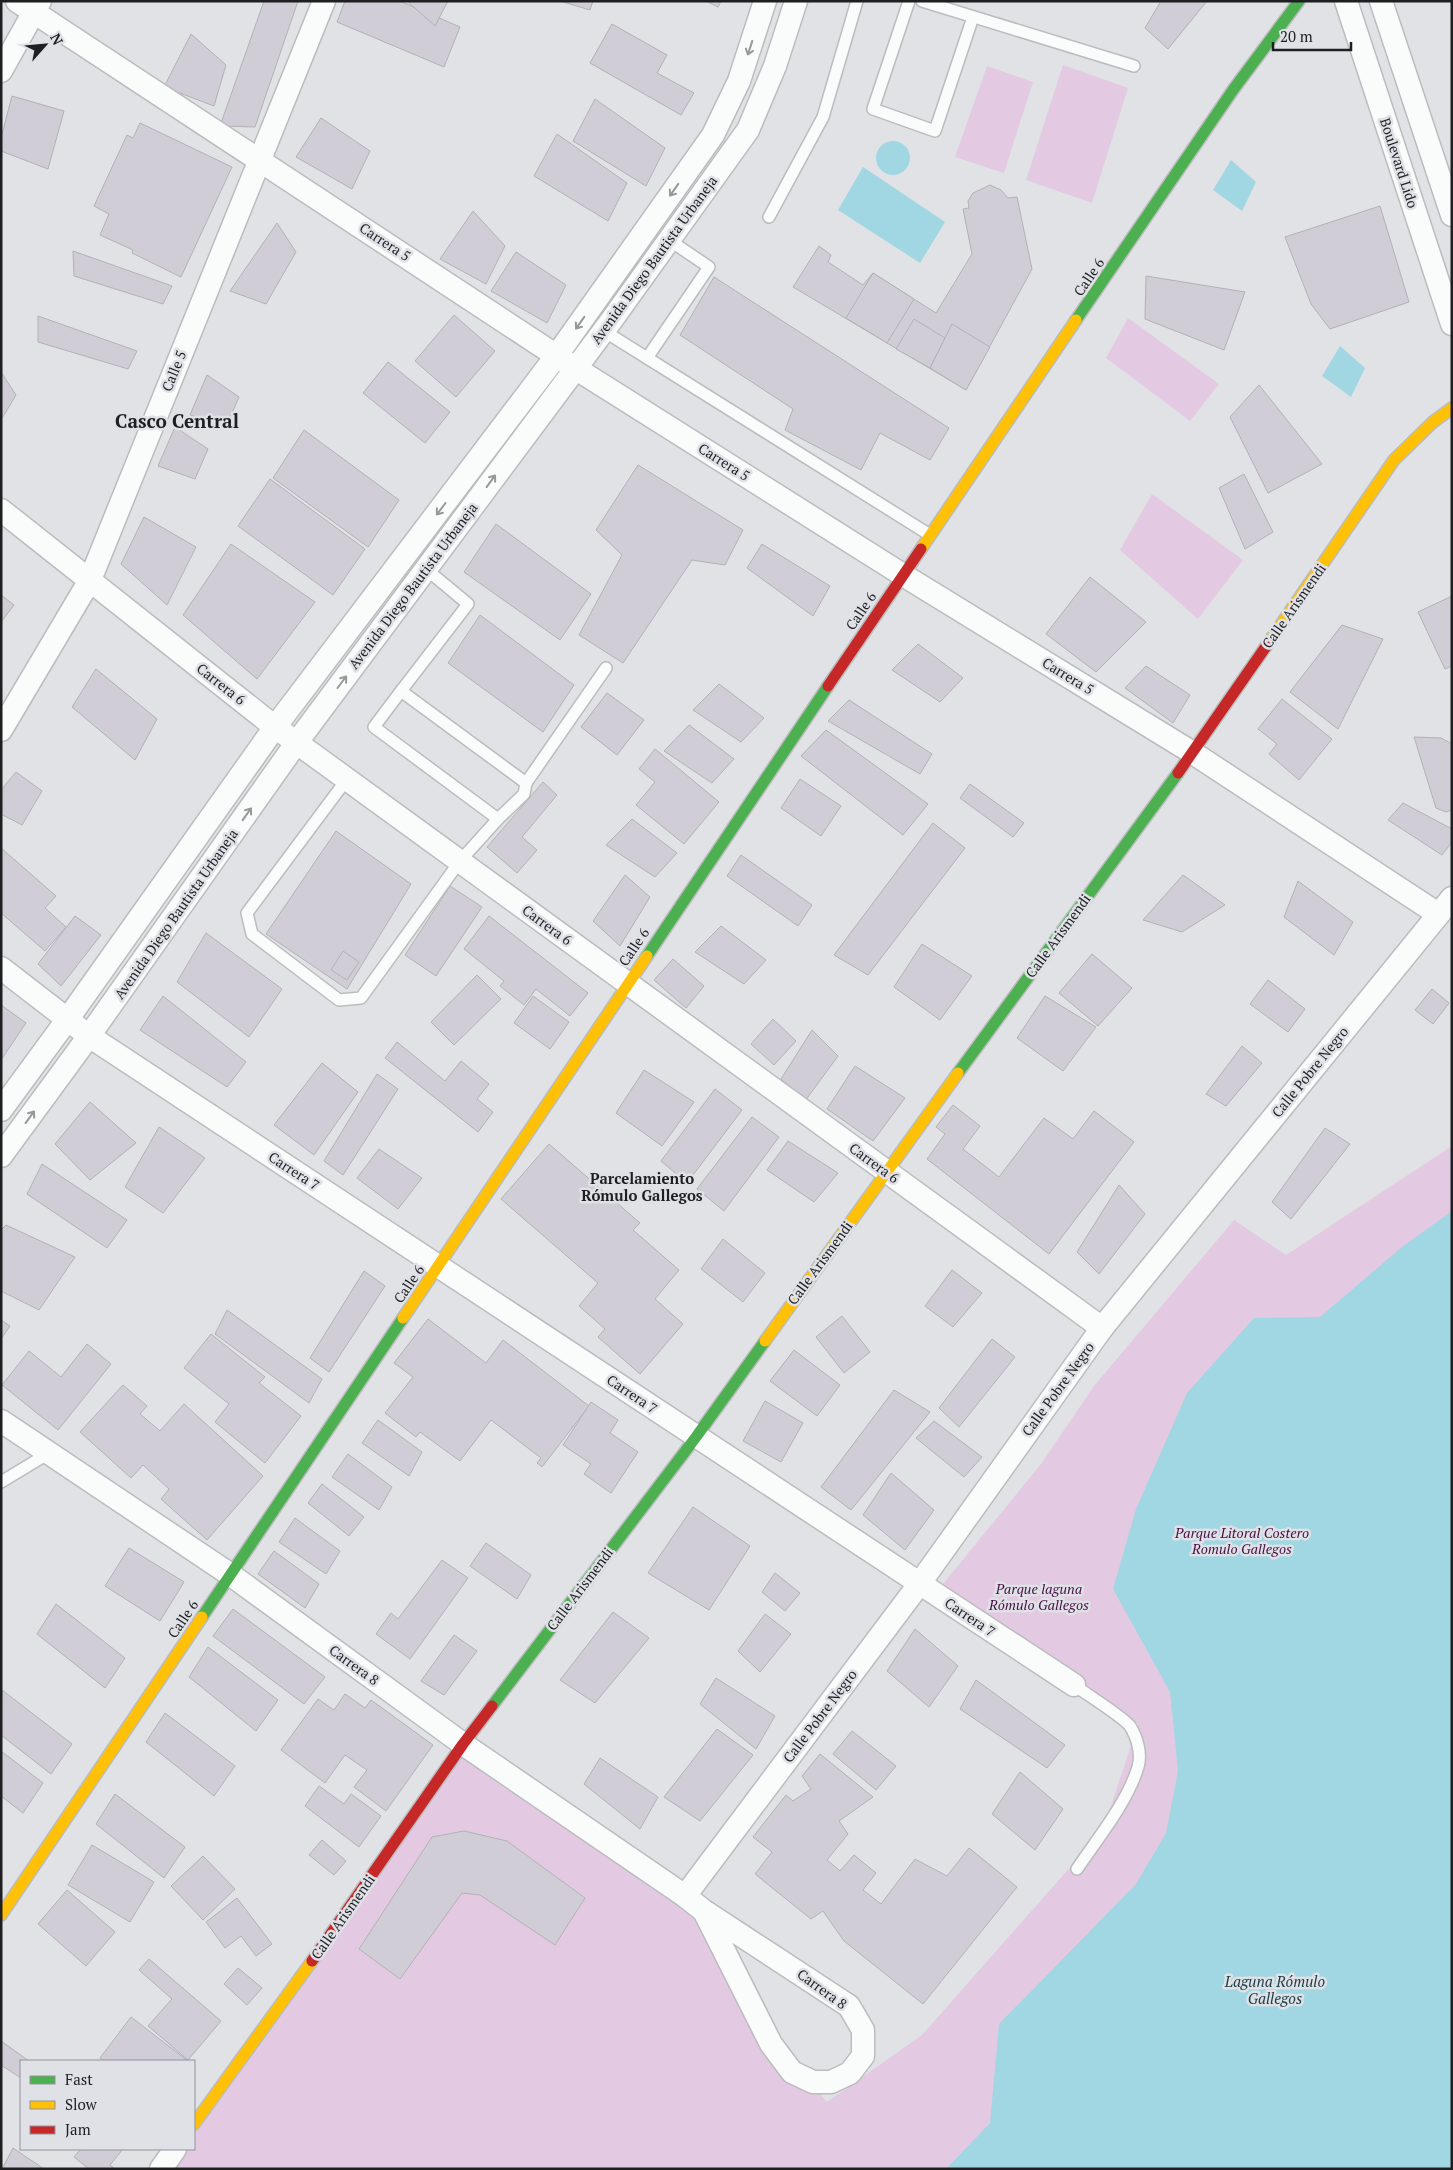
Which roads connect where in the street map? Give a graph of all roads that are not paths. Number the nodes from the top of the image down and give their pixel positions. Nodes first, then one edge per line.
1 (324, 1) edge
2 (765, 1) edge
3 (796, 1) edge
4 (857, 1) edge
5 (909, 1) edge
6 (922, 1) edge
7 (1299, 1) edge
8 (1346, 1) edge
9 (1381, 1) edge
10 (30, 5) edge
11 (973, 17) junction
12 (1134, 66) dead end
13 (1, 71) edge
14 (260, 159) junction
15 (1452, 215) edge
16 (769, 216) dead end
17 (669, 240) junction
18 (1452, 324) edge
19 (604, 330) junction
20 (647, 358) junction
21 (566, 362) junction
22 (1452, 408) edge
23 (1, 510) edge
24 (930, 535) junction
25 (426, 569) junction
26 (903, 575) junction
27 (90, 580) junction
28 (606, 668) dead end
29 (401, 690) junction
30 (275, 727) junction
31 (1, 730) edge
32 (297, 742) junction
33 (1193, 753) junction
34 (347, 779) junction
35 (526, 783) junction
36 (498, 819) junction
37 (460, 861) junction
38 (1445, 906) edge
39 (1, 968) edge
40 (627, 983) junction
41 (67, 1020) junction
42 (89, 1036) junction
43 (1, 1110) edge
44 (1, 1156) edge
45 (886, 1171) junction
46 (439, 1266) junction
47 (1102, 1328) junction
48 (1, 1421) edge
49 (696, 1437) junction
50 (49, 1453) junction
51 (1, 1482) edge
52 (231, 1575) junction
53 (920, 1583) junction
54 (1074, 1685) joint
55 (463, 1744) junction
56 (1077, 1869) dead end
57 (685, 1896) junction
58 (704, 1911) junction
59 (1, 1915) edge
60 (195, 2123) edge
61 (175, 2150) edge
62 (161, 2169) edge

1 - 14 street, Calle 5
2 -> 21 street, Avenida Diego Bautista Urbaneja
3 - 17 street, Avenida Diego Bautista Urbaneja
4 - 16 lane
5 - 11 lane
6 - 11 lane
7 - 24 street, Calle 6
8 - 18 street, Boulevard Lido
9 - 15 street
10 - 13 street
10 - 14 street, Carrera 5
11 - 12 lane
14 - 21 street, Carrera 5
14 - 27 street, Calle 5
17 - 19 street, Avenida Diego Bautista Urbaneja
17 - 20 lane
19 - 20 lane
19 - 21 street, Avenida Diego Bautista Urbaneja
20 - 24 lane
25 -> 21 street, Avenida Diego Bautista Urbaneja
21 - 26 street, Carrera 5
21 -> 30 street, Avenida Diego Bautista Urbaneja
22 - 33 street, Calle Arismendi
23 - 27 street, Carrera 6
24 - 26 street, Calle 6
25 - 29 lane
32 -> 25 street, Avenida Diego Bautista Urbaneja
26 - 33 street, Carrera 5
26 - 40 street, Calle 6
27 - 30 street, Carrera 6
27 - 31 street, Calle 5
28 - 35 lane
29 - 35 lane
29 - 36 lane
30 - 32 street, Carrera 6
30 - 41 street, Avenida Diego Bautista Urbaneja
32 - 34 street, Carrera 6
42 -> 32 street, Avenida Diego Bautista Urbaneja
33 - 38 street, Carrera 5
33 - 45 street, Calle Arismendi
34 - 37 street, Carrera 6
34 - 37 lane
35 - 36 lane
36 - 37 lane
37 - 40 street, Carrera 6
38 - 47 street, Calle Pobre Negro
39 - 41 street, Carrera 7
40 - 45 street, Carrera 6
40 - 46 street, Calle 6
41 - 42 street, Carrera 7
41 - 43 street, Avenida Diego Bautista Urbaneja
44 -> 42 street, Avenida Diego Bautista Urbaneja
42 - 46 street, Carrera 7
45 - 47 street, Carrera 6
45 - 49 street, Calle Arismendi
46 - 49 street, Carrera 7
46 - 52 street, Calle 6
47 - 53 street, Calle Pobre Negro
48 - 50 street, Carrera 8
49 - 53 street, Carrera 7
49 - 55 street, Calle Arismendi
50 - 51 lane
50 - 52 street, Carrera 8
52 - 55 street, Carrera 8
52 - 59 street, Calle 6
53 - 54 street, Carrera 7
53 - 57 street, Calle Pobre Negro
54 - 56 lane, Carrera 7
55 - 57 street, Carrera 8
55 - 60 street, Calle Arismendi
57 - 58 street, Carrera 8
58 - 58 street, Carrera 8
61 - 62 street

